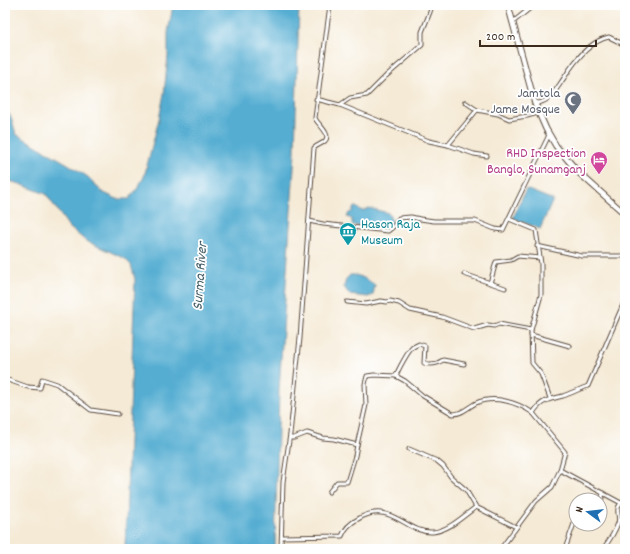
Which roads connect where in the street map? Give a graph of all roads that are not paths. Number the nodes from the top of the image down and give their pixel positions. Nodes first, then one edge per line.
1 (330, 5) edge
2 (432, 5) edge
3 (508, 5) edge
4 (534, 5) edge
5 (513, 22) junction
6 (625, 45) edge
7 (316, 99) junction
8 (465, 102) dead end
9 (535, 104) junction
10 (340, 105) junction
11 (477, 110) junction
12 (538, 113) junction
13 (549, 135) junction
14 (448, 145) junction
15 (488, 156) dead end
16 (625, 214) edge
17 (509, 219) junction
18 (309, 221) junction
19 (537, 246) junction
20 (625, 256) edge
21 (540, 258) junction
22 (464, 274) dead end
23 (490, 284) junction
24 (505, 288) dead end
25 (625, 300) edge
26 (348, 302) dead end
27 (531, 330) junction
28 (531, 335) junction
29 (570, 346) dead end
30 (464, 364) dead end
31 (396, 376) junction
32 (5, 379) edge
33 (550, 398) junction
34 (533, 413) junction
35 (118, 414) dead end
36 (290, 438) junction
37 (357, 445) junction
38 (409, 449) dead end
39 (560, 470) junction
40 (329, 492) dead end
41 (601, 492) edge
42 (608, 496) edge
43 (625, 500) edge
44 (621, 503) junction
45 (476, 507) junction
46 (516, 527) junction
47 (570, 532) edge
48 (282, 537) junction
49 (502, 547) dead end
50 (282, 549) edge
51 (565, 549) edge
52 (603, 549) edge

1 - 7 street
2 - 10 street
3 - 5 main road
4 - 5 street
5 - 9 main road
6 - 9 street
7 - 10 street
7 - 18 street
8 - 11 street
9 - 12 main road
10 - 14 street
11 - 12 street
11 - 14 street
12 - 13 main road
13 - 16 main road
13 - 17 street
14 - 15 street
17 - 18 street
17 - 19 street
18 - 36 street
19 - 20 street
19 - 21 street
21 - 23 street
21 - 27 street
22 - 23 street
23 - 24 street
25 - 33 street
26 - 27 street
27 - 28 street
28 - 29 street
28 - 33 street
30 - 31 street
31 - 34 street
31 - 37 street
32 - 35 street
33 - 34 street
34 - 39 street
36 - 37 street
36 - 48 street
37 - 40 street
38 - 45 street
39 - 41 street
39 - 46 street
42 - 44 street
43 - 44 street
44 - 52 street
45 - 46 street
45 - 48 street
46 - 49 street
47 - 51 street
48 - 50 street

